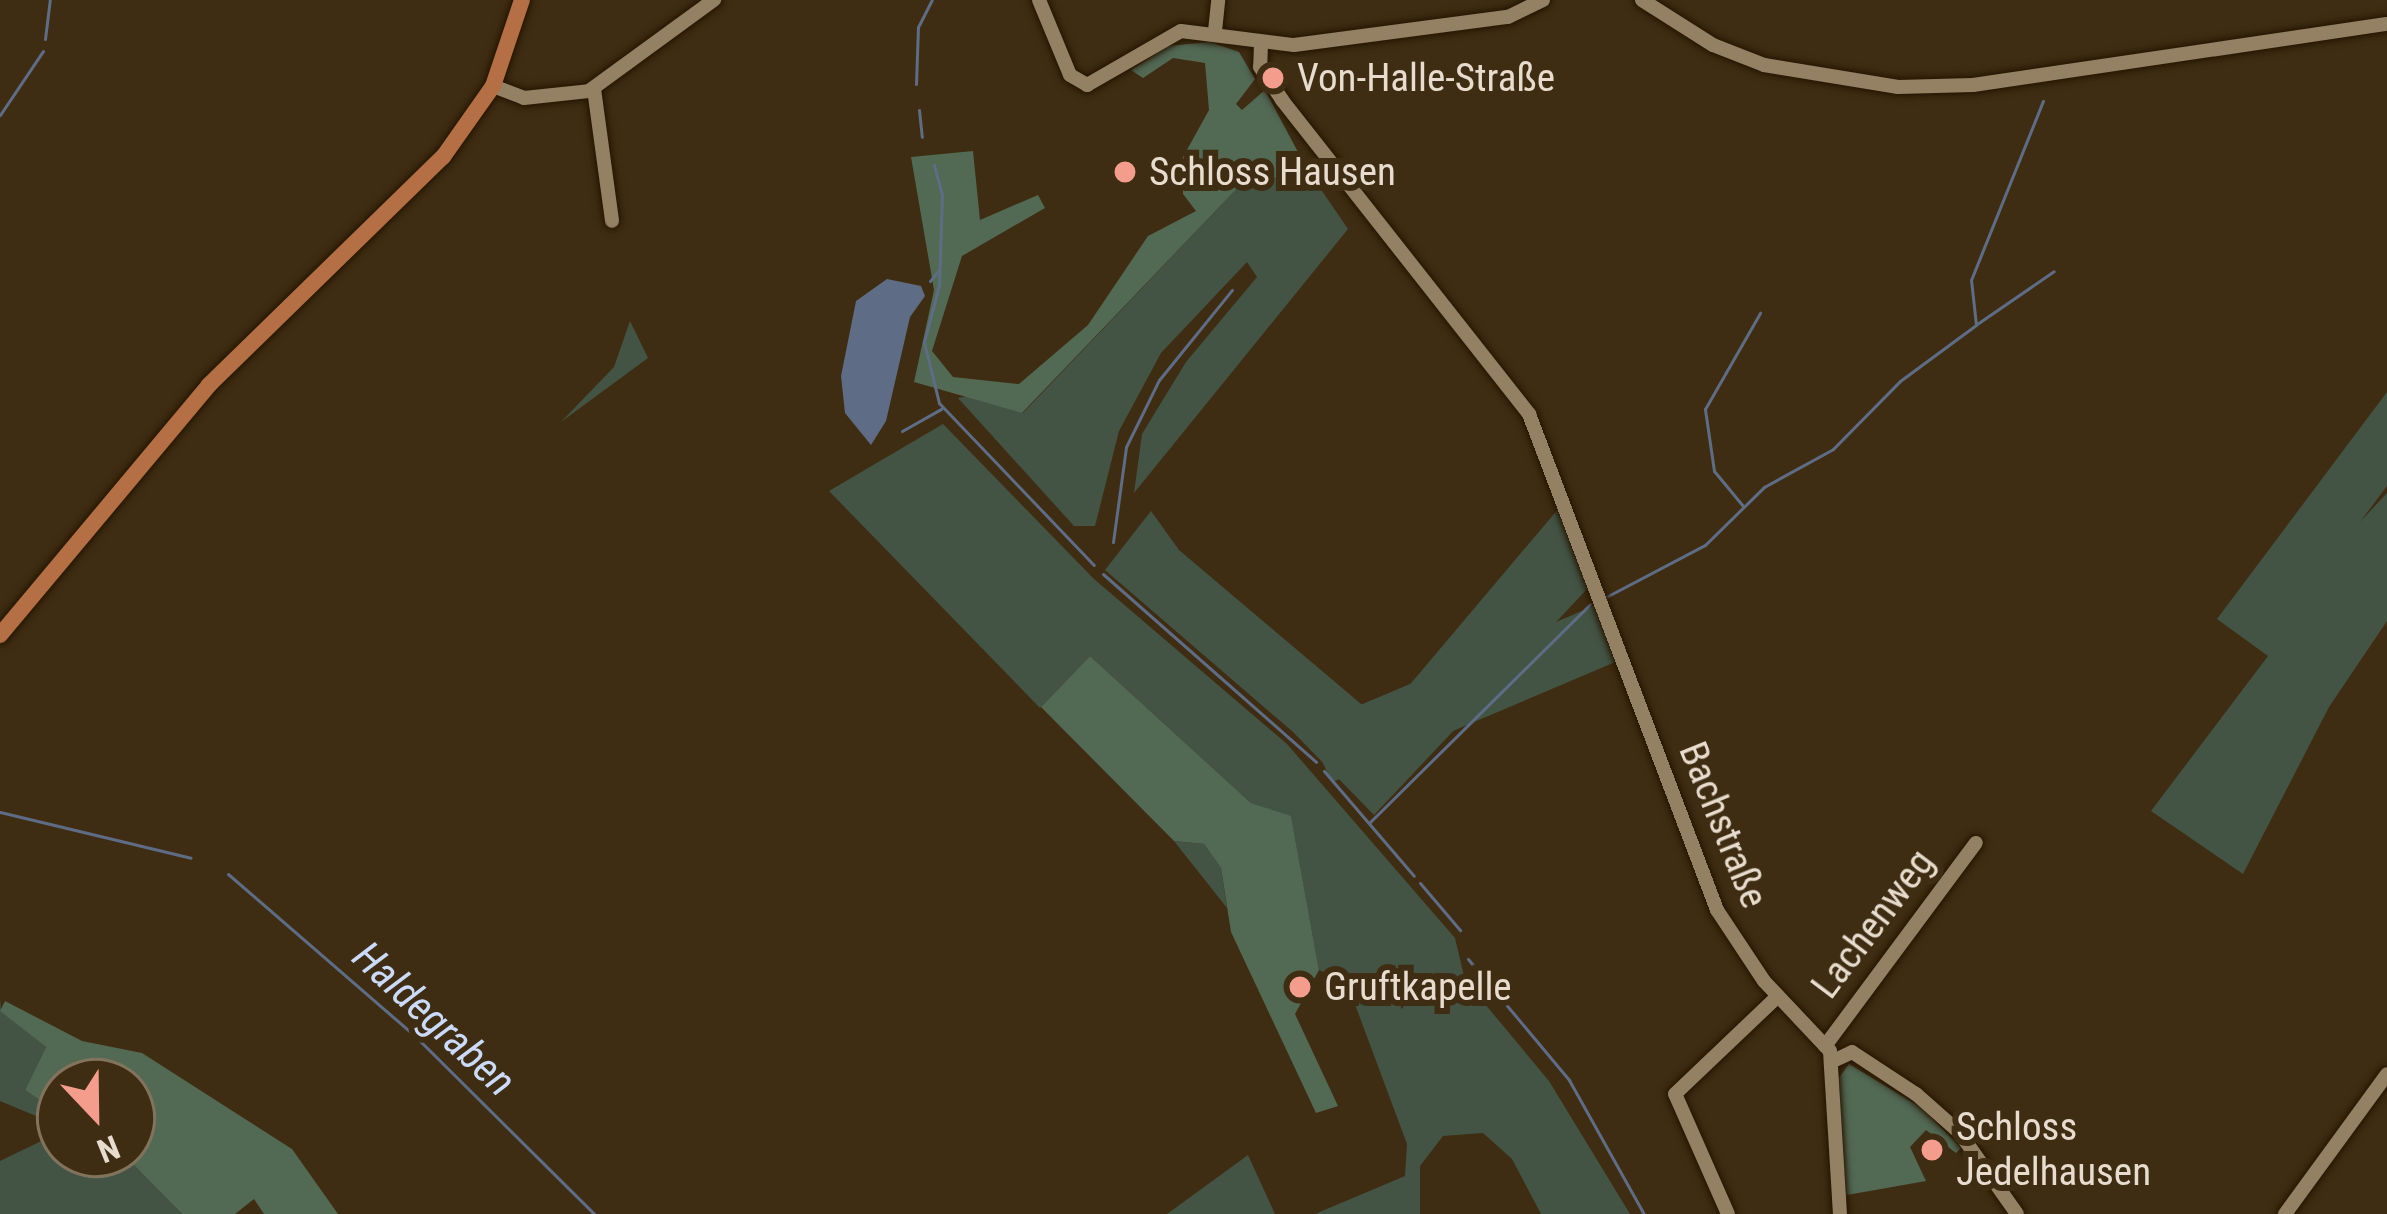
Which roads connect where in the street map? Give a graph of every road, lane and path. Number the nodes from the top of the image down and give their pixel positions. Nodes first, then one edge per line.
1 (522, 0) edge
2 (714, 0) edge
3 (1039, 0) edge
4 (1218, 0) edge
5 (1543, 0) edge
6 (1642, 0) edge
7 (2387, 24) edge
8 (1215, 31) junction
9 (1261, 44) junction
10 (494, 86) junction
11 (594, 89) junction
12 (612, 221) dead end
13 (0, 634) edge
14 (1976, 842) dead end
15 (1778, 996) junction
16 (1826, 1046) junction
17 (1833, 1061) junction
18 (2387, 1074) edge
19 (1728, 1214) edge
20 (1840, 1214) edge
21 (2017, 1214) edge
22 (2285, 1214) edge

1 - 10 main road
2 - 11 street
3 - 8 street
4 - 8 street
5 - 9 street
6 - 7 street
8 - 9 street
9 - 15 street, Bachstraße
10 - 11 street
10 - 13 main road
11 - 12 street
14 - 16 street, Lachenweg
15 - 16 street, Bachstraße
15 - 19 street
16 - 17 street, Bachstraße
17 - 20 street, Bachstraße
17 - 21 street
18 - 22 street

